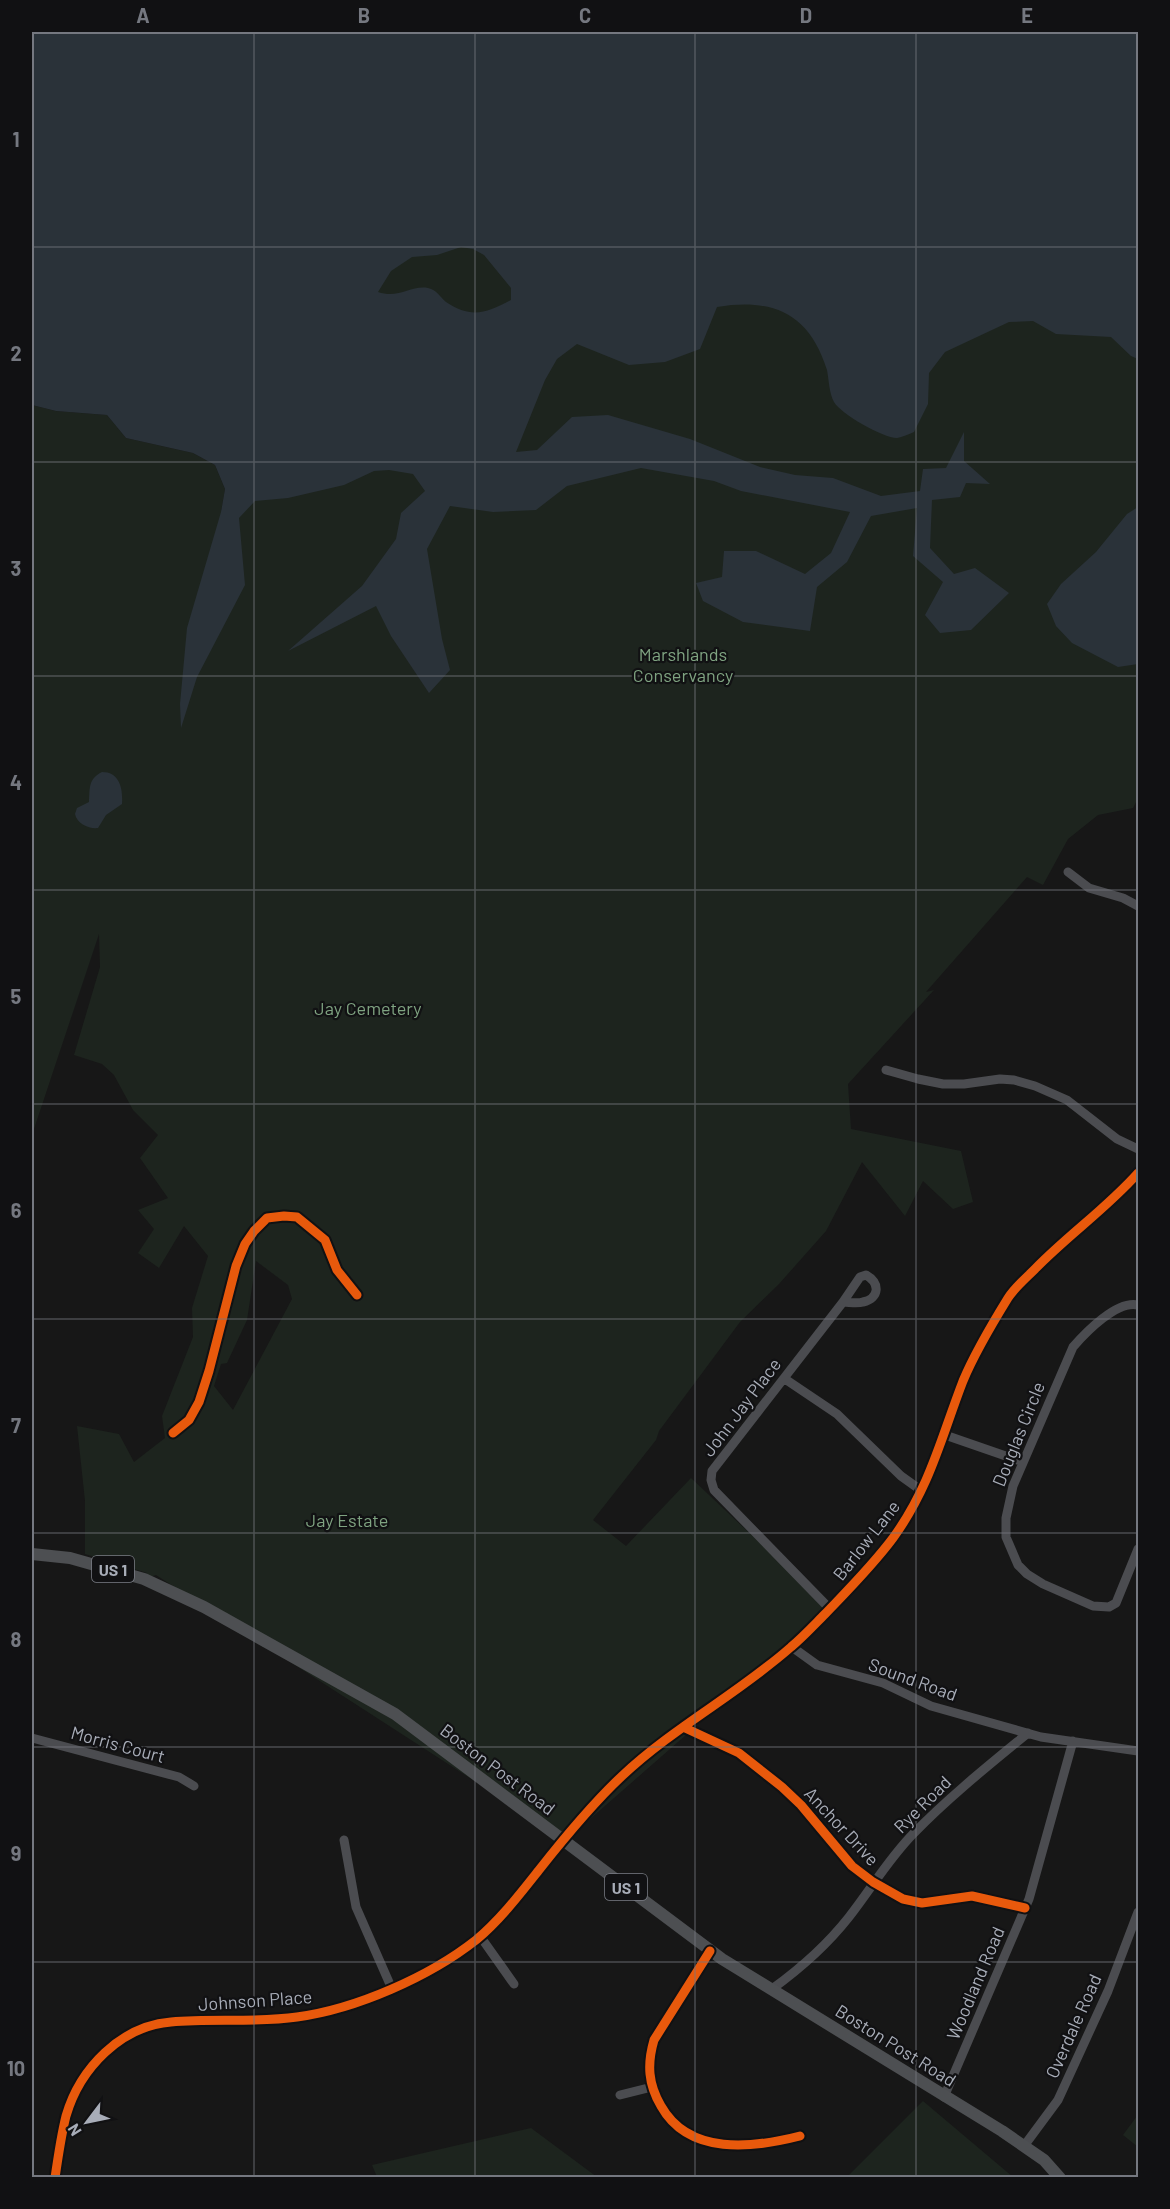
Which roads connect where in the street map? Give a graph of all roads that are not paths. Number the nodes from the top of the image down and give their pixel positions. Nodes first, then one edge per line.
1 (1068, 872) dead end
2 (1138, 906) edge
3 (886, 1070) dead end
4 (1138, 1149) edge
5 (1138, 1173) edge
6 (357, 1295) dead end
7 (843, 1302) dead end
8 (1138, 1305) edge
9 (785, 1379) junction
10 (173, 1433) dead end
11 (945, 1435) junction
12 (1023, 1462) junction
13 (922, 1491) junction
14 (1138, 1549) edge
15 (32, 1554) edge
16 (830, 1609) junction
17 (792, 1647) junction
18 (683, 1727) junction
19 (1028, 1733) junction
20 (32, 1738) edge
21 (1073, 1742) junction
22 (1138, 1751) edge
23 (194, 1786) dead end
24 (345, 1840) dead end
25 (563, 1840) junction
26 (873, 1882) junction
27 (1025, 1908) junction
28 (1138, 1912) edge
29 (480, 1936) junction
30 (710, 1951) junction
31 (514, 1984) dead end
32 (392, 1989) junction
33 (772, 1989) junction
34 (652, 2087) junction
35 (620, 2095) dead end
36 (944, 2097) junction
37 (800, 2136) dead end
38 (1024, 2146) junction
39 (55, 2178) edge
40 (1060, 2178) edge

1 - 2 street
3 - 4 street
5 - 11 street, Barlow Lane
6 - 10 street
7 - 9 street, John Jay Place
8 - 12 street, Douglas Circle
9 - 13 street
9 - 16 street, John Jay Place
11 - 12 street
11 - 13 street, Barlow Lane
12 - 14 street, Douglas Circle
13 - 16 street, Barlow Lane
15 - 25 main road, Boston Post Road / US 1
16 - 17 street, Barlow Lane
17 - 18 street, Barlow Lane
17 - 19 street, Sound Road
18 - 25 street, Barlow Lane
18 - 26 street, Anchor Drive
19 - 21 street
19 - 26 street, Rye Road
20 - 23 street, Morris Court
21 - 22 street
21 - 27 street, Woodland Road
24 - 32 street
25 - 29 street, Johnson Place
25 - 30 main road, Boston Post Road / US 1
26 - 27 street, Anchor Drive
26 - 33 street, Rye Road
27 - 36 street, Woodland Road
28 - 38 street, Overdale Road
29 - 31 street
29 - 32 street, Johnson Place
30 - 33 main road, Boston Post Road / US 1
30 - 34 street
32 - 39 street, Johnson Place
33 - 36 main road, Boston Post Road / US 1
34 - 35 street
34 - 37 street
36 - 38 main road, Boston Post Road / US 1
38 - 40 main road, Boston Post Road / US 1

